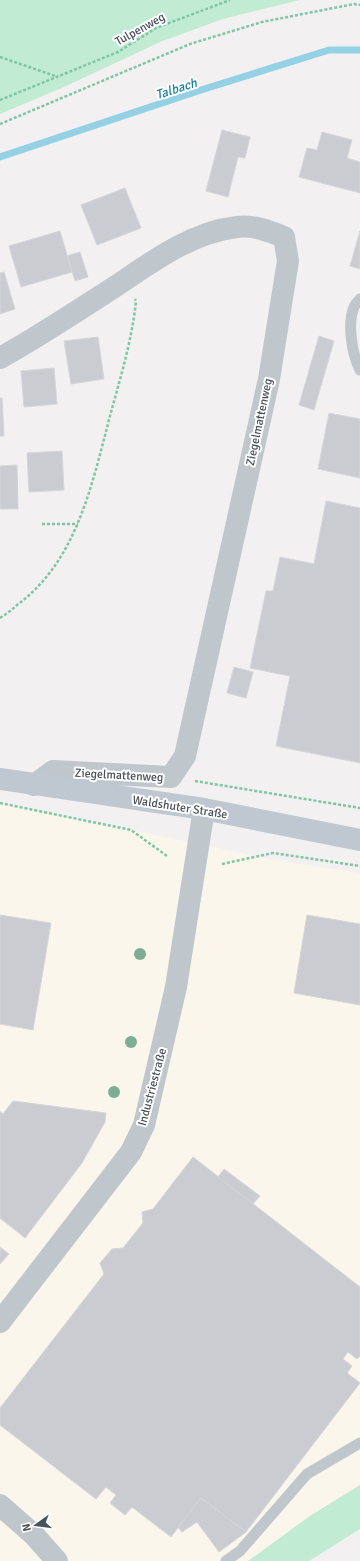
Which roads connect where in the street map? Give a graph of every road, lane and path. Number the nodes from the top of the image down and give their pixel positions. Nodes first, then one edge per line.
1 (230, 0) edge
2 (225, 1) edge
3 (360, 5) edge
4 (0, 57) edge
5 (59, 77) junction
6 (0, 100) edge
7 (0, 124) edge
8 (126, 279) junction
9 (360, 300) edge
10 (0, 358) edge
11 (360, 370) edge
12 (42, 524) dead end
13 (78, 524) junction
14 (0, 618) edge
15 (171, 777) junction
16 (0, 779) edge
17 (34, 785) junction
18 (0, 804) edge
19 (360, 808) edge
20 (204, 810) junction
21 (360, 840) edge
22 (167, 856) dead end
23 (222, 864) dead end
24 (360, 866) edge
25 (0, 1322) edge
26 (360, 1443) edge
27 (0, 1505) edge
28 (57, 1561) edge
29 (226, 1561) edge

1 - 2 path, Tulpenweg
2 - 5 path, Tulpenweg
3 - 7 path
4 - 5 path
5 - 6 path, Tulpenweg
8 - 10 street, Ziegelmattenweg
8 - 13 path
8 - 15 street, Ziegelmattenweg
9 - 11 lane
12 - 13 path
13 - 14 path
15 - 17 street, Ziegelmattenweg
15 - 19 path
16 - 17 main road, Waldshuter Straße
17 - 20 main road, Waldshuter Straße
18 - 22 path
20 - 21 main road, Waldshuter Straße
20 - 25 street, Industriestraße
23 - 24 path
26 - 29 lane
27 - 28 street

